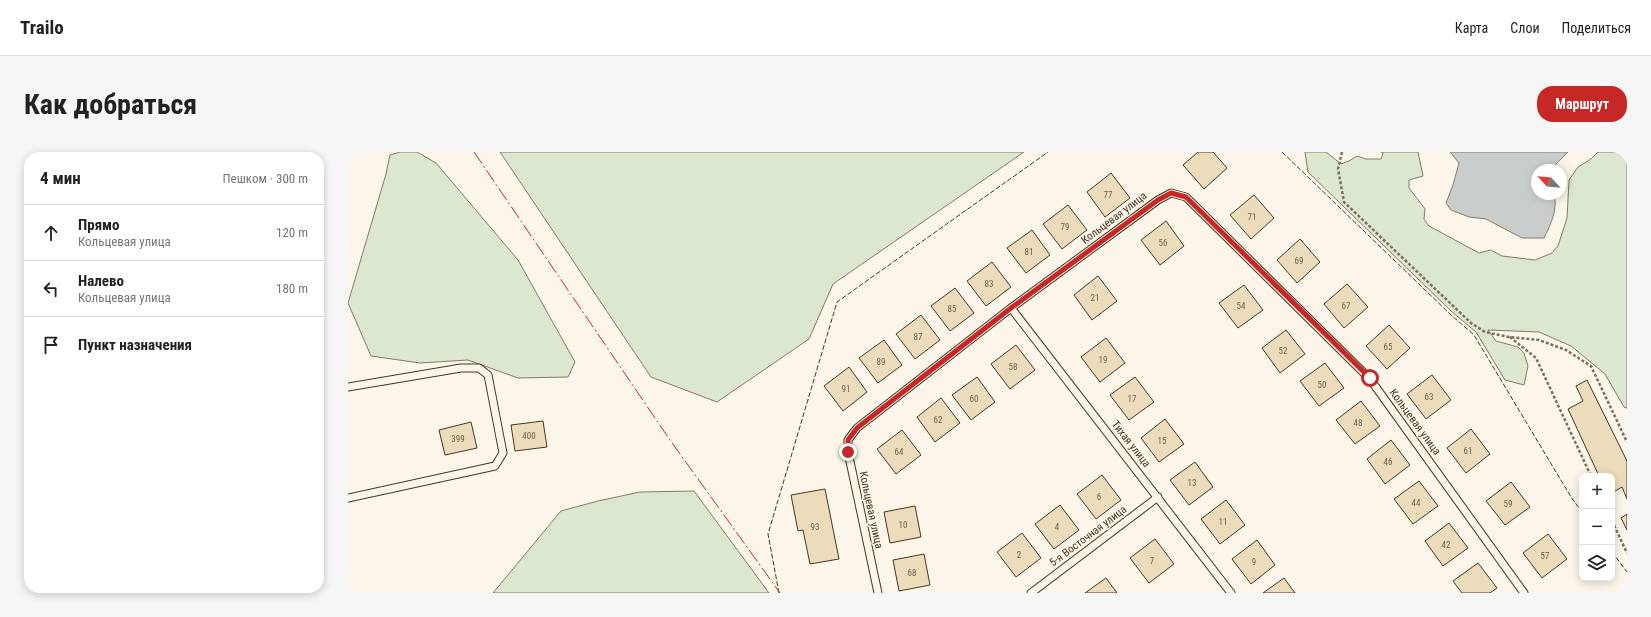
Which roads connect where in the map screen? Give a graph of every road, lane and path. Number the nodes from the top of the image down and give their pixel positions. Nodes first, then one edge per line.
1 (1342, 152) edge
2 (1011, 308) junction
3 (1509, 337) junction
4 (348, 387) edge
5 (1627, 442) edge
6 (1590, 473) edge
7 (1158, 497) junction
8 (348, 498) edge
9 (1615, 527) edge
10 (1627, 553) edge
11 (878, 593) edge
12 (1031, 593) edge
13 (1231, 593) edge
14 (1524, 593) edge

1 - 3 path
2 - 7 lane, Тихая улица
2 - 11 lane, Кольцевая улица
2 - 14 lane, Кольцевая улица
3 - 5 path
3 - 6 path
4 - 8 lane
7 - 12 lane, 5-я Восточная улица
7 - 13 lane, Тихая улица
9 - 10 path

